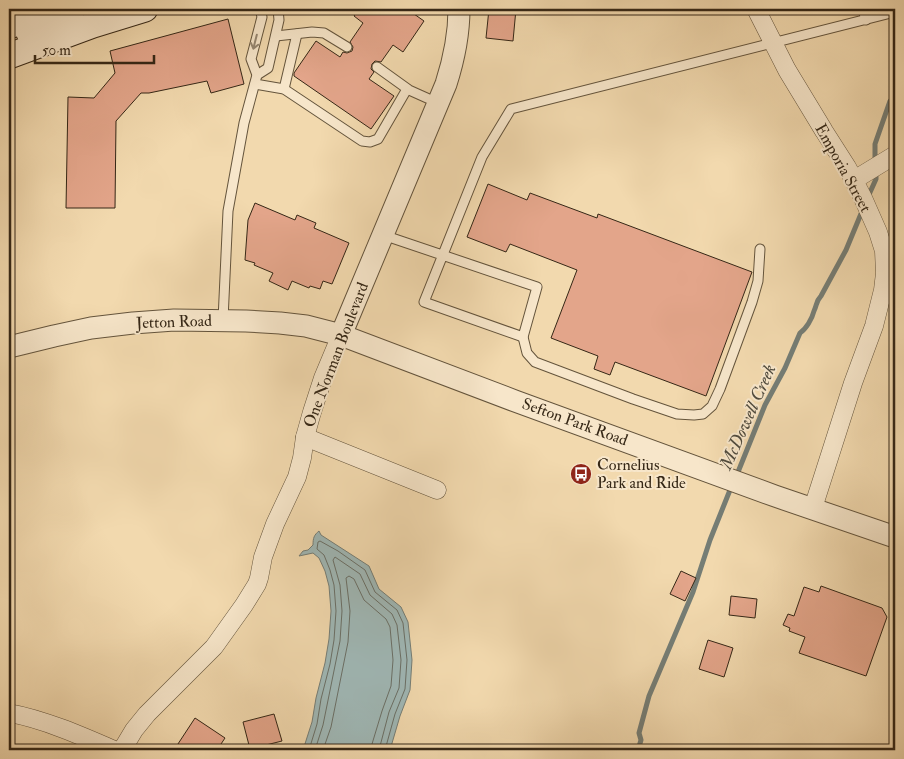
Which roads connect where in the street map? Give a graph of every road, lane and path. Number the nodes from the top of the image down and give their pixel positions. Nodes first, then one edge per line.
1 (56, 9) edge
2 (73, 9) edge
3 (145, 9) edge
4 (260, 9) edge
5 (278, 9) edge
6 (459, 9) edge
7 (756, 9) edge
8 (863, 9) edge
9 (895, 12) edge
10 (866, 20) junction
11 (9, 26) edge
12 (297, 34) junction
13 (276, 36) junction
14 (9, 41) edge
15 (773, 44) junction
16 (347, 47) dead end
17 (9, 56) edge
18 (377, 67) dead end
19 (256, 79) junction
20 (284, 89) junction
21 (407, 89) junction
22 (438, 103) junction
23 (895, 155) edge
24 (854, 180) junction
25 (383, 235) junction
26 (760, 249) dead end
27 (443, 256) junction
28 (222, 320) junction
29 (341, 335) junction
30 (522, 337) junction
31 (9, 347) edge
32 (304, 437) junction
33 (437, 490) dead end
34 (813, 508) junction
35 (895, 537) edge
36 (9, 713) edge
37 (114, 750) edge
38 (122, 750) edge

1 - 11 main road
2 - 14 main road
3 - 17 main road
4 -> 19 lane
5 - 13 lane
6 - 22 street, One Norman Boulevard
7 - 15 street, Emporia Street
8 - 10 lane
9 - 10 lane
10 - 15 lane
12 - 13 lane
12 - 16 lane
12 - 20 lane
13 - 19 lane
15 - 24 street, Emporia Street
15 - 27 lane
18 - 21 lane
19 - 20 lane
19 - 28 lane
20 - 21 lane
21 - 22 lane
22 - 25 street, One Norman Boulevard
23 - 24 street
24 - 34 street, Emporia Street
25 - 27 lane
25 - 29 street, One Norman Boulevard
26 - 30 lane
27 - 30 lane
27 - 30 lane
28 - 29 street, Jetton Road
28 - 31 street, Jetton Road
29 - 32 street, One Norman Boulevard
29 - 34 street, Sefton Park Road
32 - 33 street
32 - 38 street, One Norman Boulevard
34 - 35 street, Sefton Park Road
36 - 37 street

